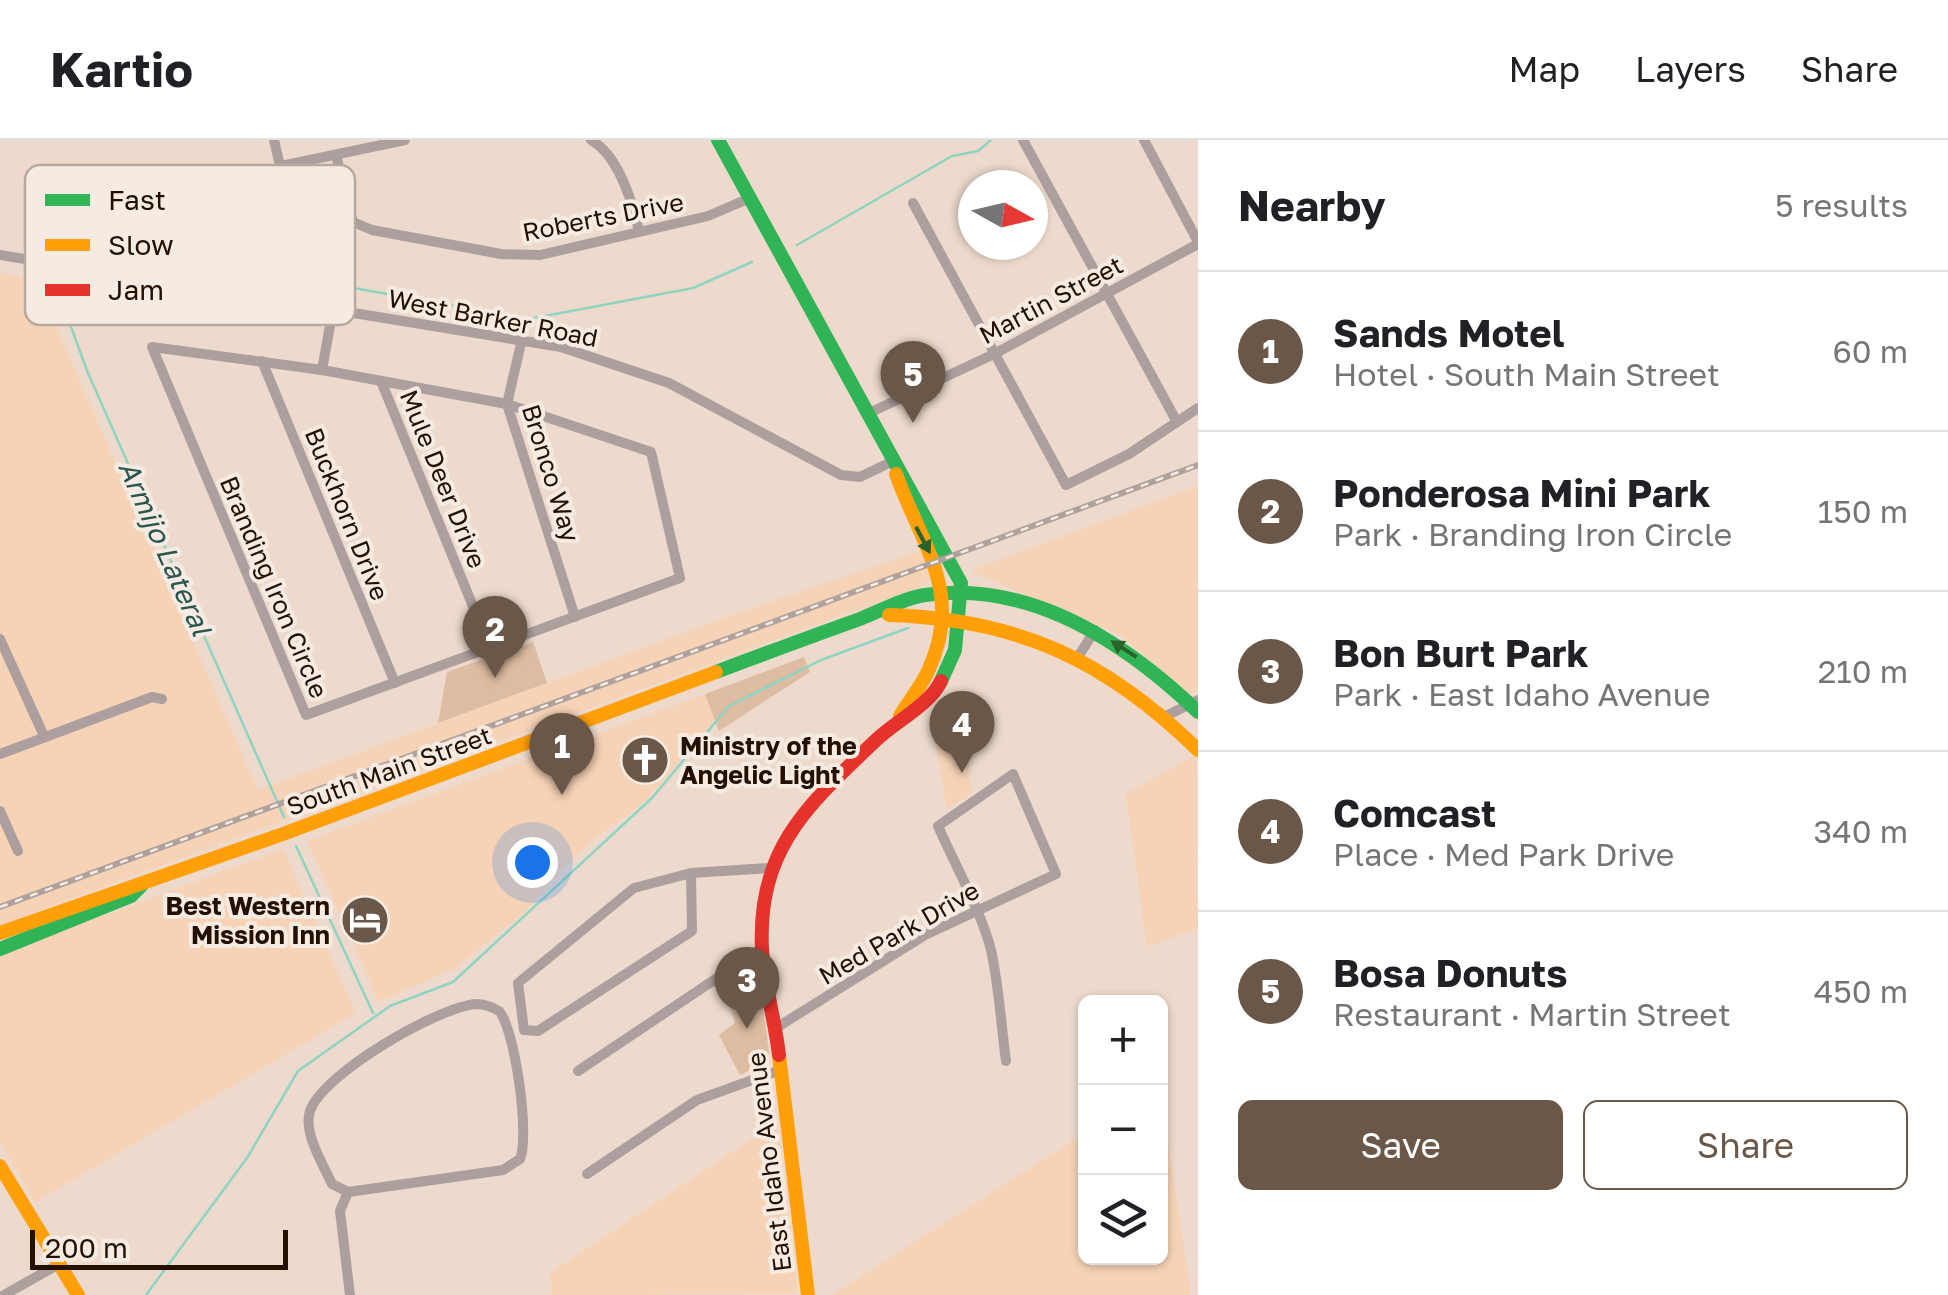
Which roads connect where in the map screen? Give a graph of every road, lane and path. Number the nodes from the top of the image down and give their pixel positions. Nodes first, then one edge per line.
1 (274, 140) edge
2 (405, 140) edge
3 (591, 140) edge
4 (718, 140) edge
5 (1023, 140) edge
6 (1144, 140) edge
7 (336, 155) junction
8 (280, 165) edge
9 (285, 165) edge
10 (338, 165) edge
11 (750, 198) junction
12 (914, 203) dead end
13 (355, 221) edge
14 (639, 231) junction
15 (1198, 243) edge
16 (0, 255) edge
17 (25, 259) edge
18 (1104, 293) junction
19 (355, 313) edge
20 (331, 325) edge
21 (522, 340) junction
22 (996, 353) junction
23 (262, 360) junction
24 (322, 370) junction
25 (382, 382) junction
26 (507, 404) junction
27 (1198, 408) edge
28 (867, 414) junction
29 (1177, 422) junction
30 (892, 464) junction
31 (954, 593) junction
32 (878, 615) junction
33 (575, 617) junction
34 (944, 617) junction
35 (961, 619) junction
36 (1095, 630) junction
37 (0, 640) edge
38 (490, 648) junction
39 (1078, 657) junction
40 (395, 683) junction
41 (162, 699) dead end
42 (1195, 705) edge
43 (1166, 716) junction
44 (900, 717) junction
45 (44, 736) junction
46 (1198, 750) edge
47 (0, 754) edge
48 (0, 811) edge
49 (18, 851) dead end
50 (770, 868) junction
51 (691, 872) junction
52 (141, 886) junction
53 (973, 909) junction
54 (0, 933) edge
55 (762, 948) junction
56 (0, 949) edge
57 (776, 1028) junction
58 (1006, 1061) dead end
59 (780, 1070) junction
60 (578, 1071) dead end
61 (0, 1166) edge
62 (587, 1174) dead end
63 (348, 1192) junction
64 (59, 1264) junction
65 (4, 1295) edge
66 (78, 1295) edge
67 (350, 1295) edge
68 (808, 1295) edge

1 - 8 street
2 - 7 street
3 - 14 street
4 - 11 main road
5 - 18 street
6 - 15 street
7 - 9 street
7 - 10 street, Roberts Drive
11 - 14 street, Roberts Drive
11 - 28 main road
12 - 22 street
13 - 14 street, Roberts Drive
15 - 18 street, Martin Street
16 - 17 street, West Barker Road
18 - 22 street, Martin Street
18 - 29 street
19 - 21 street, West Barker Road
20 - 24 street
21 - 26 street, Bronco Way
21 - 30 street, West Barker Road
22 - 28 street, Martin Street
22 - 29 street
23 - 24 street, Branding Iron Circle
23 - 40 street, Buckhorn Drive
23 - 40 street, Branding Iron Circle
24 - 25 street, Branding Iron Circle
25 - 26 street, Branding Iron Circle
25 - 38 street, Mule Deer Drive
26 - 33 street, Bronco Way
26 - 33 street, Branding Iron Circle
27 - 29 street
28 - 30 main road
30 - 31 main road
31 - 32 main road, South Main Street
31 - 34 main road, East Idaho Avenue
31 - 35 main road, East Idaho Avenue
31 - 36 main road, South Main Street
32 - 34 main road, South Main Street
32 - 52 main road, South Main Street
33 - 38 street, Branding Iron Circle
34 - 35 main road, South Main Street
34 - 44 main road, East Idaho Avenue
35 - 39 main road, South Main Street
35 - 44 main road, East Idaho Avenue
36 - 39 street
42 -> 36 main road, South Main Street
37 - 45 street
38 - 40 street, Branding Iron Circle
39 - 43 main road, South Main Street
41 - 45 street
42 - 43 street
43 - 46 main road, South Main Street
44 - 50 main road, East Idaho Avenue
45 - 47 street
48 - 49 street
50 - 51 street
50 - 55 main road, East Idaho Avenue
51 - 51 street
52 - 54 main road, South Main Street
52 - 56 main road, South Main Street
53 - 53 street, Med Park Drive
53 - 57 street, Med Park Drive
53 - 58 street
55 - 57 main road, East Idaho Avenue
55 - 60 street
57 - 59 main road, East Idaho Avenue
59 - 62 street
59 - 68 main road, East Idaho Avenue
61 - 64 main road
63 - 63 street
63 - 67 street
64 - 65 street
64 - 66 main road

